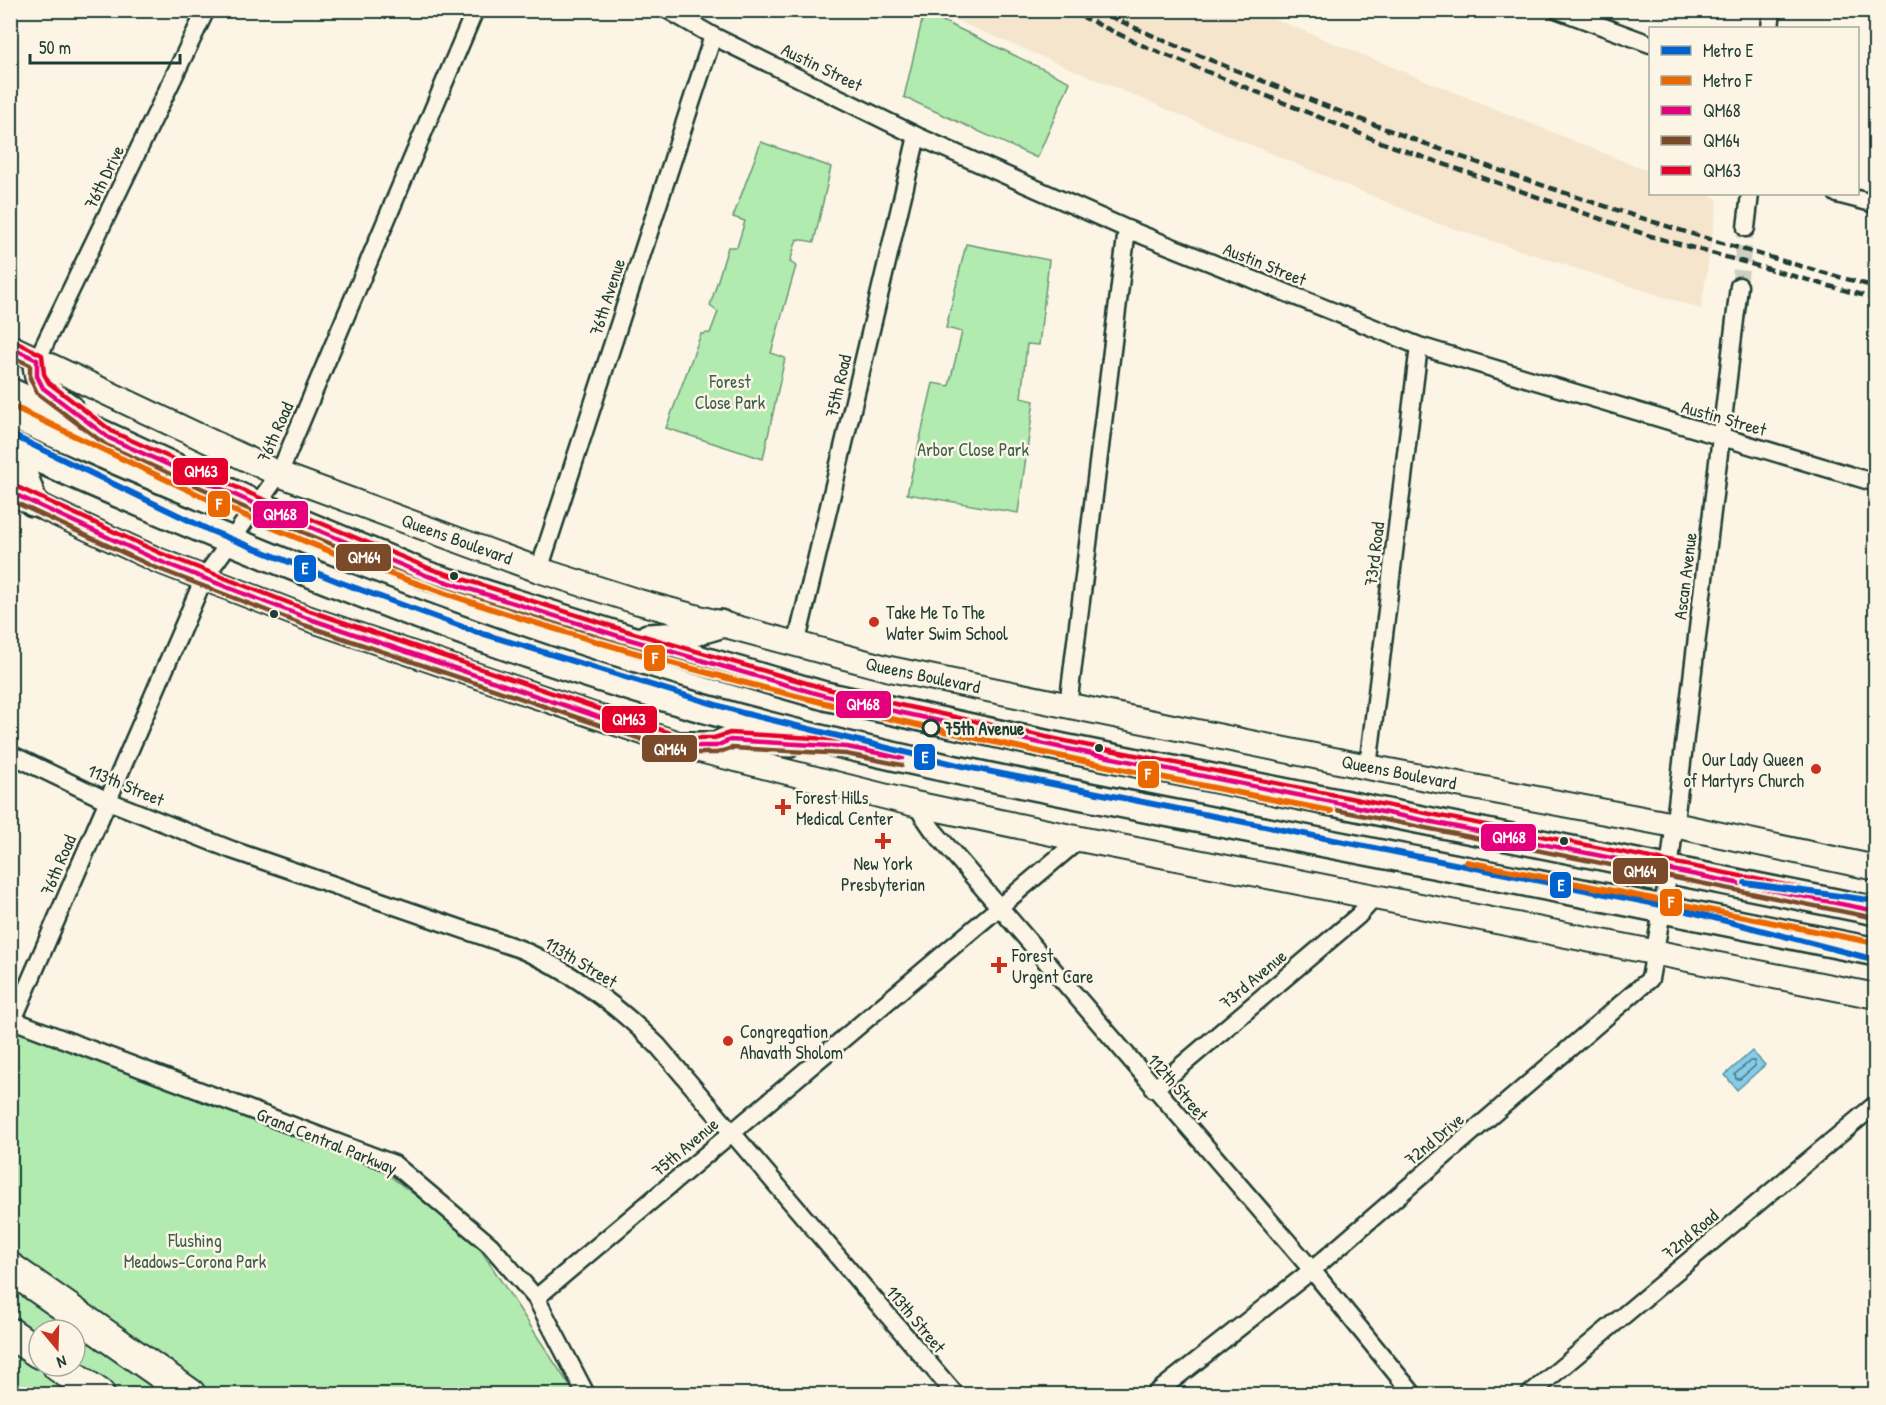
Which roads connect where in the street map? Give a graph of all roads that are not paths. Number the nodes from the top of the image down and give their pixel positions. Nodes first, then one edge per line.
1 (206, 10) edge
2 (475, 10) edge
3 (668, 10) edge
4 (1558, 10) edge
5 (1772, 10) edge
6 (1770, 27) edge
7 (712, 36) junction
8 (1649, 44) edge
9 (917, 136) junction
10 (1750, 195) edge
11 (1841, 195) edge
12 (1875, 204) edge
13 (1746, 228) tunnel mouth
14 (1126, 229) junction
15 (1739, 286) tunnel mouth
16 (1419, 346) junction
17 (10, 347) edge
18 (37, 360) junction
19 (10, 392) edge
20 (109, 438) junction
21 (1722, 438) junction
22 (10, 446) edge
23 (10, 464) edge
24 (279, 474) junction
25 (1875, 483) edge
26 (22, 497) edge
27 (255, 504) junction
28 (229, 542) junction
29 (539, 570) junction
30 (204, 578) junction
31 (720, 624) junction
32 (628, 639) junction
33 (796, 645) junction
34 (1068, 706) junction
35 (684, 746) junction
36 (847, 747) junction
37 (10, 754) edge
38 (1368, 766) junction
39 (106, 800) junction
40 (915, 804) junction
41 (1674, 825) junction
42 (1080, 839) junction
43 (1875, 868) edge
44 (1669, 871) junction
45 (1376, 896) junction
46 (1000, 905) junction
47 (1664, 908) junction
48 (1875, 911) edge
49 (1875, 952) edge
50 (1656, 954) junction
51 (1875, 996) edge
52 (12, 1020) edge
53 (1154, 1089) junction
54 (1875, 1104) edge
55 (732, 1132) junction
56 (10, 1268) edge
57 (1312, 1270) junction
58 (536, 1298) junction
59 (10, 1333) edge
60 (27, 1345) edge
61 (75, 1378) edge
62 (99, 1395) edge
63 (190, 1395) edge
64 (586, 1395) edge
65 (955, 1395) edge
66 (1155, 1395) edge
67 (1413, 1395) edge
68 (1530, 1395) edge

1 - 18 street, 76th Drive
2 - 24 street, 76th Road
3 - 7 street, Austin Street
4 - 8 street
5 - 6 street
7 - 9 street, Austin Street
7 - 29 street, 76th Avenue
9 - 14 street, Austin Street
9 - 33 street, 75th Road
10 - 13 street
11 - 12 street
14 - 16 street, Austin Street
14 - 34 street
15 - 21 street, Ascan Avenue
16 - 21 street, Austin Street
16 - 38 street, 73rd Road
17 - 18 street, Queens Boulevard
18 - 20 main road
18 - 24 street, Queens Boulevard
19 - 20 main road
20 - 27 main road
21 - 25 street, Austin Street
21 - 41 street, Ascan Avenue
22 - 28 main road
23 - 26 main road
24 - 27 street, 76th Road
24 - 29 street, Queens Boulevard
26 - 30 street
27 - 28 street, 76th Road
27 - 32 main road
28 - 30 street, 76th Road
28 - 36 main road
29 - 31 street, Queens Boulevard
30 - 35 street
30 - 39 street, 76th Road
31 - 32 main road
31 - 33 street, Queens Boulevard
32 - 44 main road
33 - 34 street, Queens Boulevard
34 - 38 street, Queens Boulevard
35 - 36 main road
35 - 40 street
36 - 47 main road
37 - 39 street, 113th Street
38 - 41 street, Queens Boulevard
39 - 52 street, 76th Road
39 - 55 street, 113th Street
40 - 42 street
40 - 46 street, 112th Street
41 - 43 street, Queens Boulevard
41 - 44 street, Ascan Avenue
42 - 45 street
42 - 46 street, 75th Avenue
44 - 47 street, 72nd Drive
44 - 48 main road
45 - 50 street
45 - 53 street, 73rd Avenue
46 - 53 street, 112th Street
46 - 55 street, 75th Avenue
47 - 49 main road
47 - 50 street, 72nd Drive
50 - 51 street
50 - 57 street, 72nd Drive
52 - 58 street, Grand Central Parkway
53 - 57 street, 112th Street
54 - 68 street, 72nd Road
55 - 58 street, 75th Avenue
55 - 65 street, 113th Street
56 - 63 highway
57 - 66 street, 72nd Drive
57 - 67 street, 112th Street
58 - 64 street, Grand Central Parkway
59 - 60 highway
61 - 62 highway

